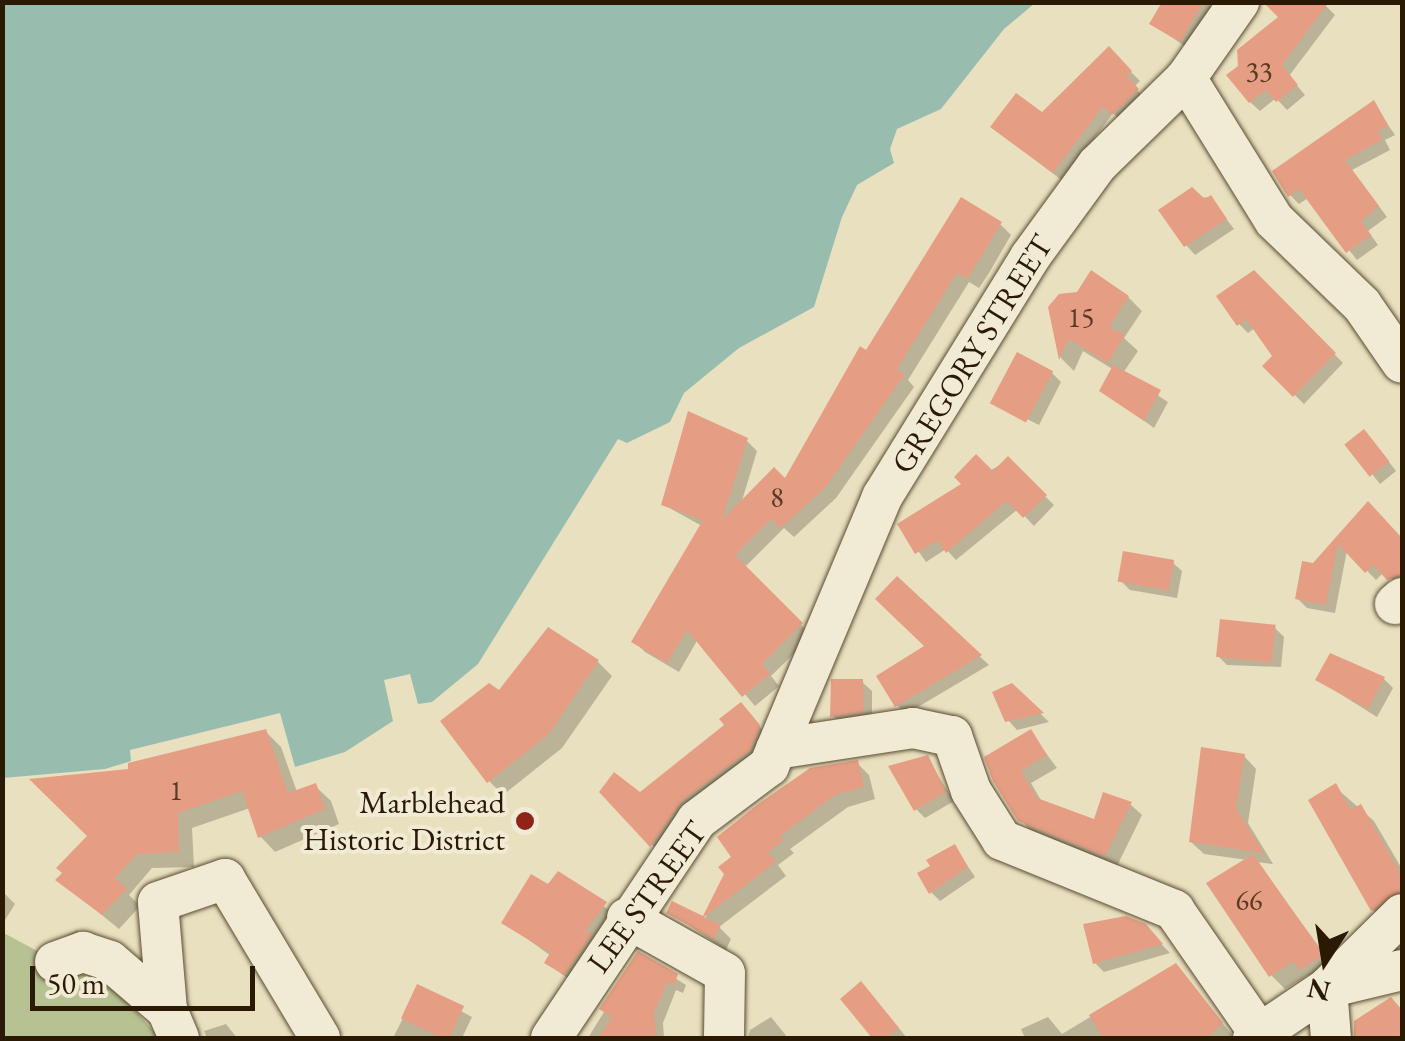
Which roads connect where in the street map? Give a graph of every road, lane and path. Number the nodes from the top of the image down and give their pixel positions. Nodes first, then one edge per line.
1 (1239, 2) edge
2 (1186, 78) junction
3 (1402, 363) edge
4 (776, 749) junction
5 (1402, 914) edge
6 (627, 918) junction
7 (54, 962) dead end
8 (1402, 970) edge
9 (1327, 988) junction
10 (173, 1024) edge
11 (1257, 1036) edge
12 (320, 1038) edge
13 (551, 1038) edge
14 (724, 1038) edge
15 (1331, 1038) edge

1 - 2 street, GREGORY STREET
2 - 3 street
2 - 4 street, GREGORY STREET
4 - 6 street, LEE STREET
4 - 11 street
5 - 9 street
6 - 13 street, LEE STREET
6 - 14 street
7 - 10 street
8 - 9 street
9 - 11 street
9 - 15 street
10 - 12 street

